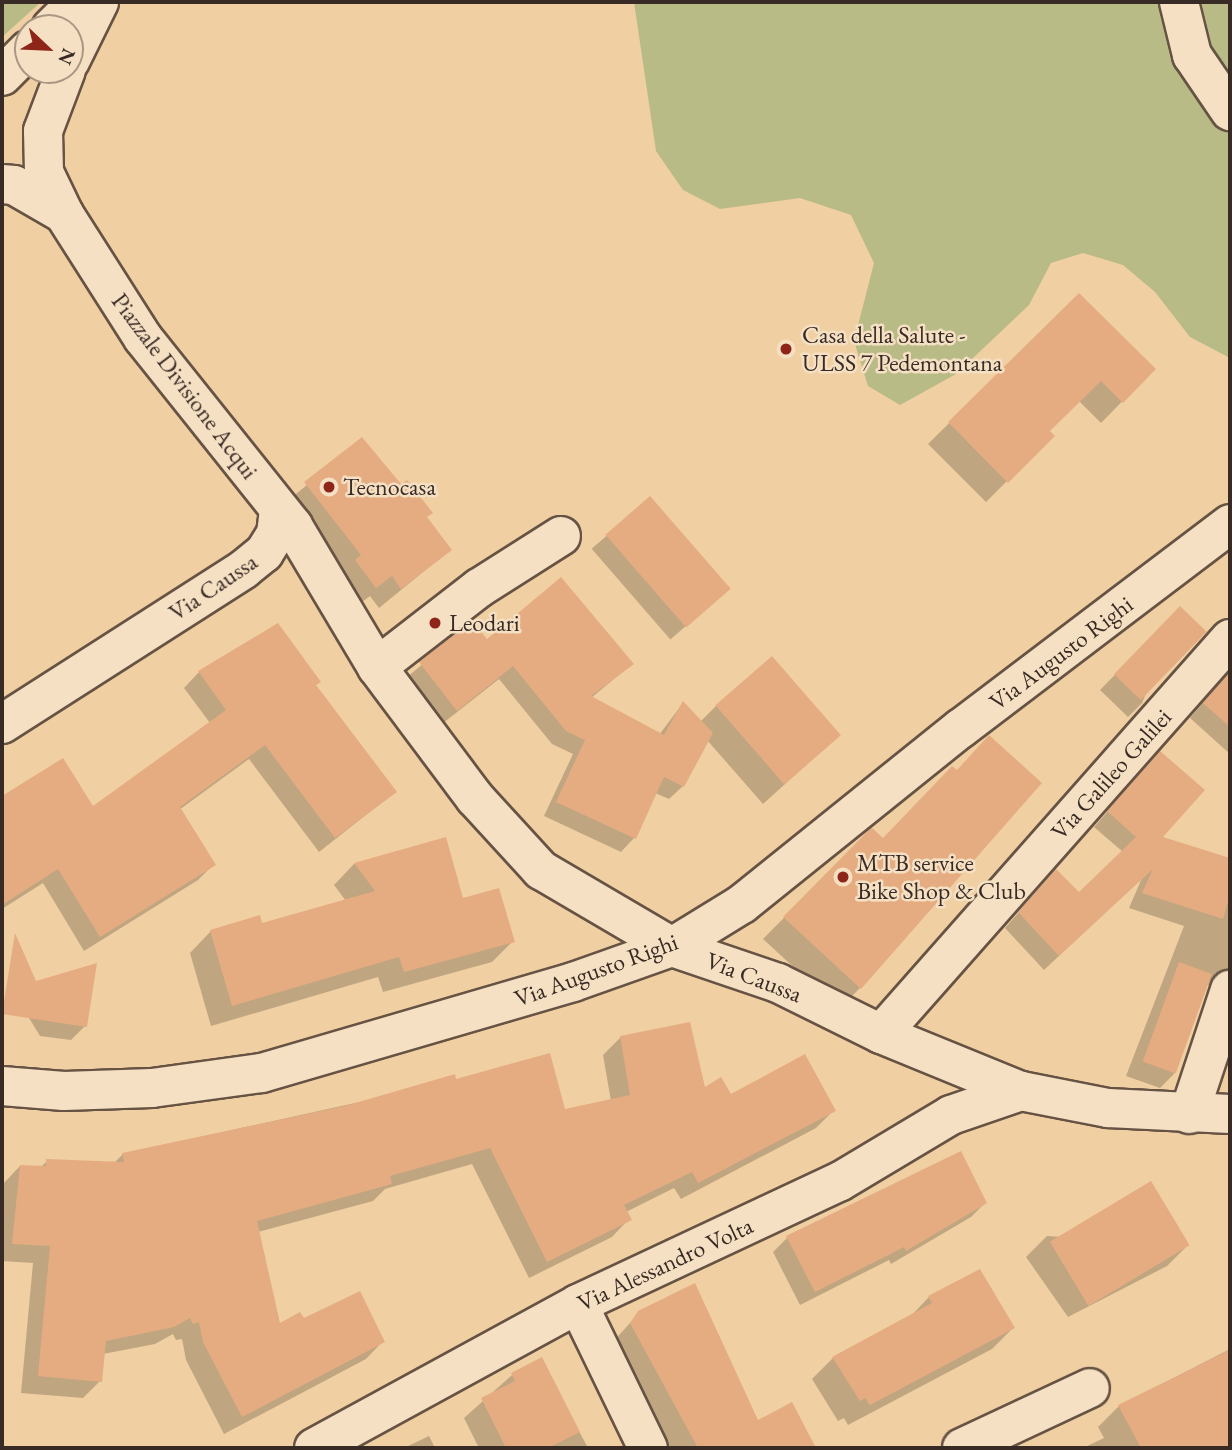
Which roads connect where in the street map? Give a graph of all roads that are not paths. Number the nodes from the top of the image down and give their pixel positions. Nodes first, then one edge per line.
1 (99, 2) edge
2 (1178, 2) edge
3 (84, 33) edge
4 (61, 84) edge
5 (1230, 111) edge
6 (2, 184) edge
7 (64, 214) junction
8 (279, 509) junction
9 (1230, 524) edge
10 (561, 536) dead end
11 (1230, 639) edge
12 (377, 667) junction
13 (2, 724) edge
14 (672, 947) junction
15 (1230, 990) edge
16 (881, 1034) junction
17 (2, 1086) edge
18 (1021, 1091) junction
19 (1189, 1114) junction
20 (1230, 1114) edge
21 (578, 1304) junction
22 (1090, 1388) dead end
23 (314, 1448) edge
24 (648, 1448) edge
25 (962, 1448) edge

1 - 3 street
2 - 5 street
4 - 7 street
6 - 7 street, Piazzale Divisione Acqui
7 - 8 street, Piazzale Divisione Acqui
8 - 12 street, Via Caussa
8 - 13 street, Via Caussa
9 - 14 street, Via Augusto Righi
10 - 12 street
11 - 16 street, Via Galileo Galilei
12 - 14 street, Via Caussa
14 - 16 street, Via Caussa
14 - 17 street, Via Augusto Righi
15 - 19 street
16 - 18 street, Via Caussa
18 - 19 street, Via Caussa
18 - 21 street, Via Alessandro Volta
19 - 20 street, Via Caussa
21 - 23 street, Via Alessandro Volta
21 - 24 street
22 - 25 street

